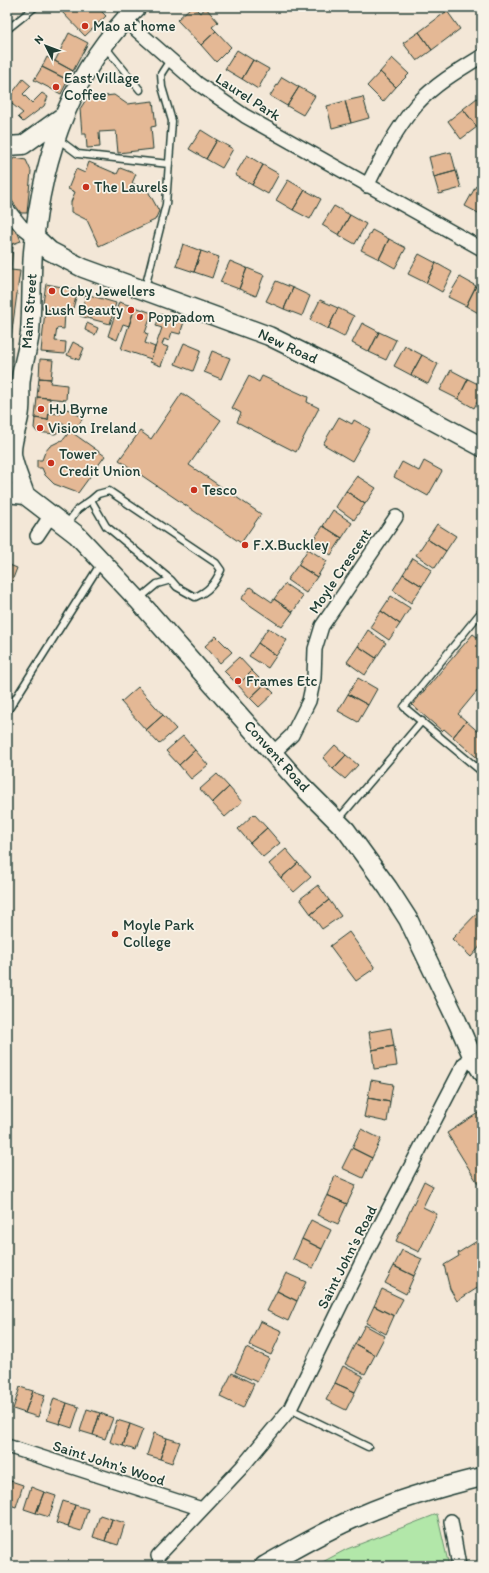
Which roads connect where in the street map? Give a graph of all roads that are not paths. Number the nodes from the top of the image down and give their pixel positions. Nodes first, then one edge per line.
1 (34, 7) edge
2 (130, 13) edge
3 (9, 28) dead end
4 (103, 45) junction
5 (482, 56) edge
6 (170, 60) junction
7 (140, 90) dead end
8 (51, 134) junction
9 (15, 145) edge
10 (169, 164) junction
11 (46, 168) junction
12 (367, 186) junction
13 (7, 209) edge
14 (34, 244) junction
15 (482, 249) edge
16 (83, 268) junction
17 (31, 274) junction
18 (144, 289) junction
19 (14, 410) edge
20 (482, 447) edge
21 (9, 457) edge
22 (7, 493) edge
23 (25, 495) junction
24 (91, 500) junction
25 (396, 517) dead end
26 (58, 520) junction
27 (38, 536) dead end
28 (102, 562) junction
29 (171, 580) junction
30 (138, 600) junction
31 (482, 612) edge
32 (7, 712) edge
33 (422, 721) junction
34 (273, 753) junction
35 (482, 772) edge
36 (337, 821) junction
37 (477, 1065) edge
38 (290, 1409) junction
39 (7, 1446) edge
40 (368, 1447) dead end
41 (482, 1477) edge
42 (202, 1510) junction
43 (451, 1520) dead end
44 (158, 1556) dead end
45 (264, 1566) edge
46 (459, 1566) edge

1 - 3 lane
2 - 4 street
2 - 6 street, Laurel Park
4 - 7 lane
4 - 8 street
5 - 12 street
6 - 10 lane
6 - 12 street, Laurel Park
8 - 9 street
8 - 10 lane
8 - 11 street, Main Street
9 - 11 street
10 - 18 lane
11 - 14 street, Main Street
12 - 15 street, Laurel Park
13 - 14 street
14 - 16 street, New Road
14 - 17 street, Main Street
16 - 17 street, New Road
16 - 18 street, New Road
17 - 19 street, Main Street
18 - 20 street, New Road
19 - 21 street, Main Street
21 - 23 street, Main Street
22 - 23 street
23 - 26 street, Convent Road
24 - 26 lane
24 - 29 lane
24 - 29 lane
25 - 34 street, Moyle Crescent
26 - 27 street
26 - 28 street, Convent Road
28 - 30 street, Convent Road
28 - 32 lane
29 - 30 lane
30 - 34 street, Convent Road
31 - 33 lane
33 - 35 lane
33 - 36 lane
34 - 36 street, Convent Road
36 - 37 street, Convent Road
37 - 38 street, Saint John's Road
38 - 40 lane
38 - 42 street, Saint John's Road
39 - 42 street, Saint John's Wood
41 - 45 street
42 - 44 street
43 - 46 street

